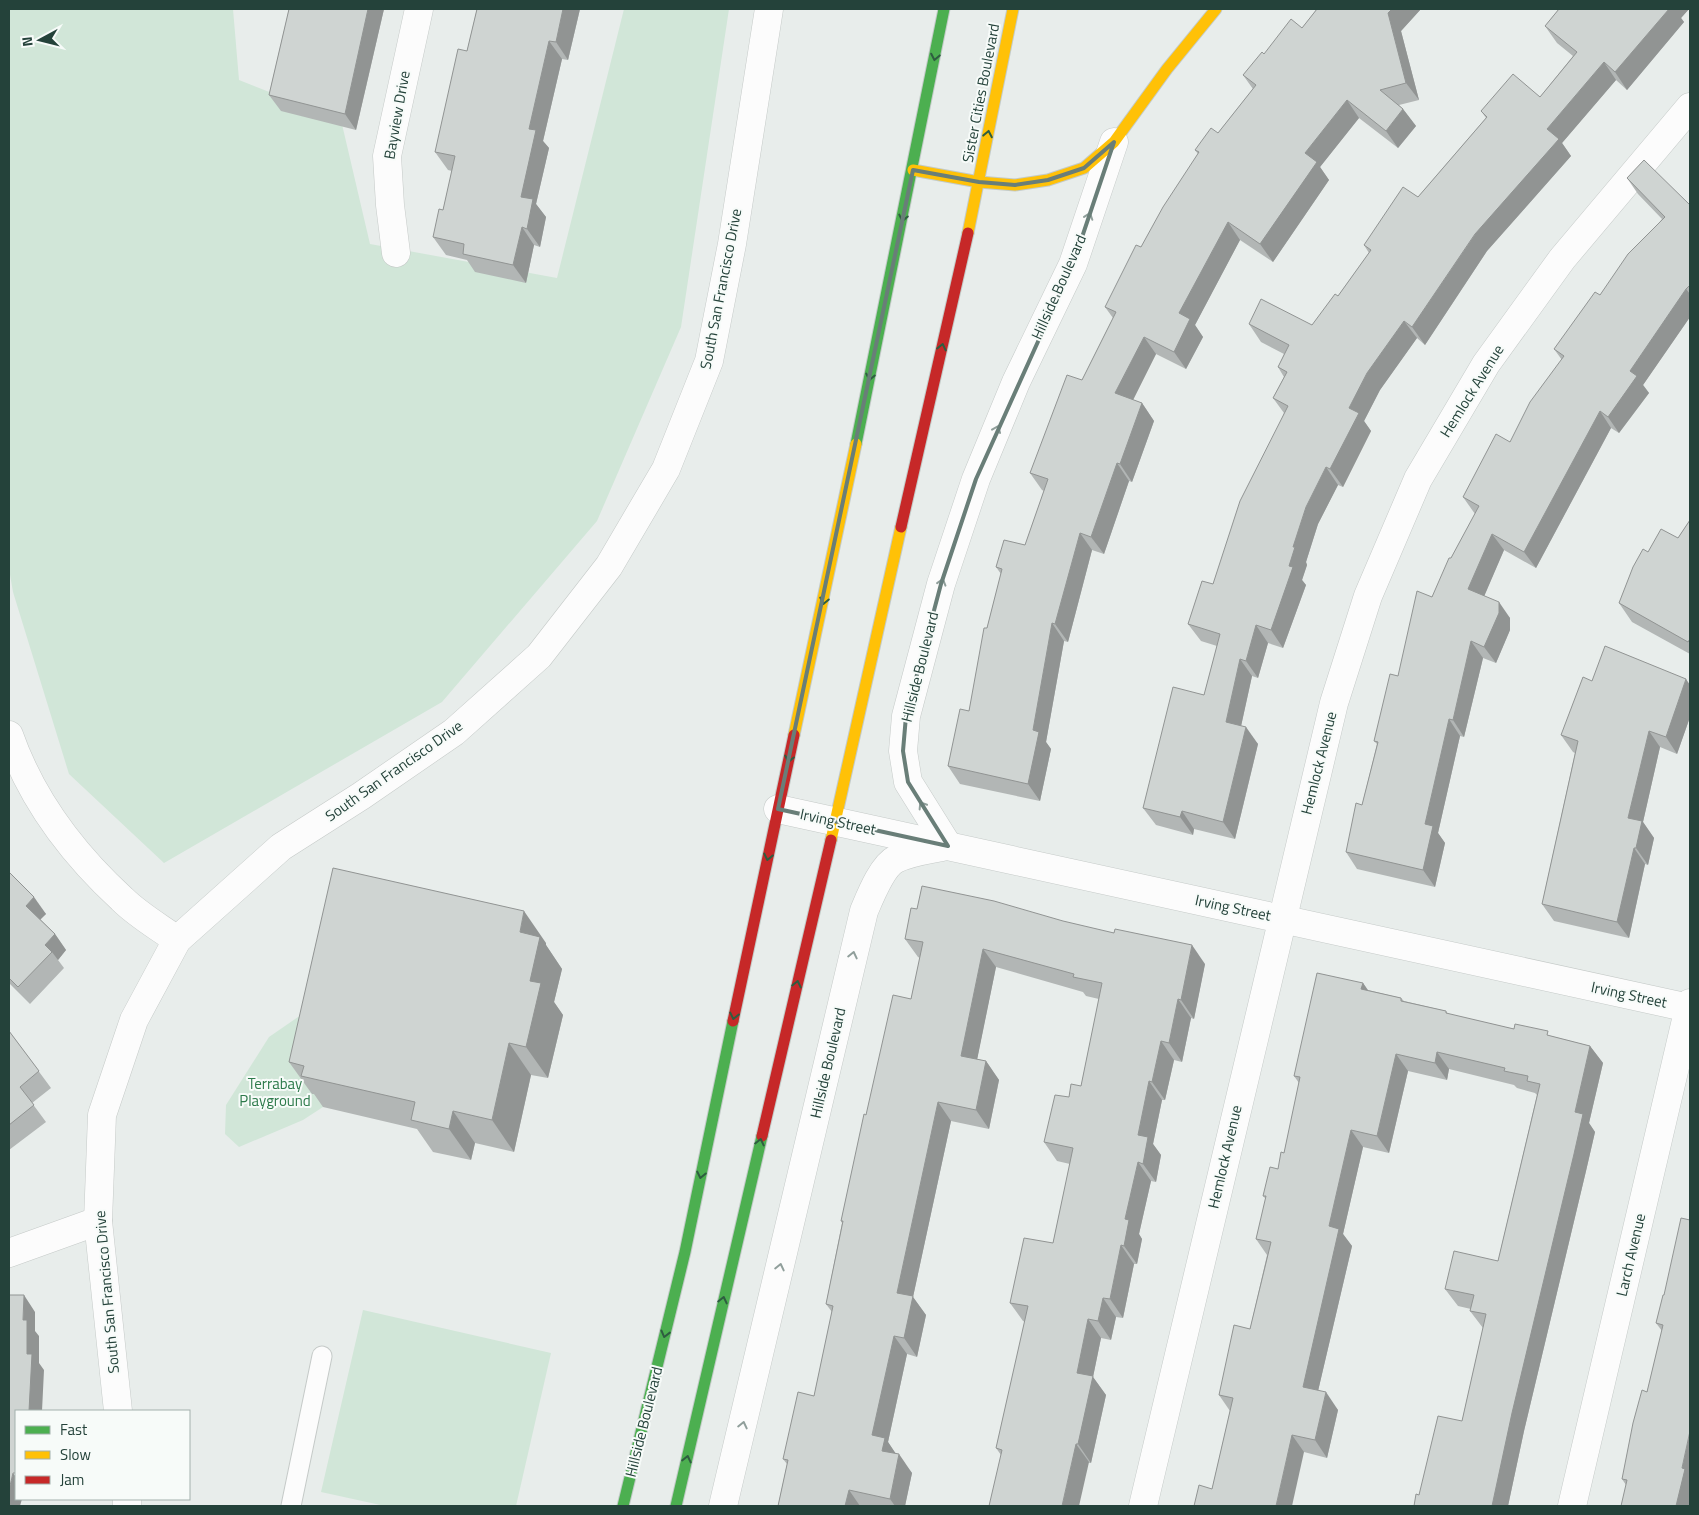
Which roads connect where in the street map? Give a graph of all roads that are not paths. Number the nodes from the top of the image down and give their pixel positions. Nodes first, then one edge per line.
1 (419, 9) edge
2 (769, 9) edge
3 (944, 9) edge
4 (1013, 9) edge
5 (1216, 9) edge
6 (1690, 107) edge
7 (1114, 142) junction
8 (913, 170) junction
9 (979, 182) junction
10 (396, 253) dead end
11 (9, 735) edge
12 (778, 809) junction
13 (835, 821) junction
14 (948, 846) junction
15 (1281, 919) junction
16 (177, 940) junction
17 (1690, 1005) edge
18 (98, 1221) junction
19 (9, 1253) edge
20 (322, 1356) dead end
21 (118, 1410) edge
22 (291, 1506) edge
23 (623, 1506) edge
24 (676, 1506) edge
25 (723, 1506) edge
26 (1143, 1506) edge
27 (1572, 1506) edge

1 - 10 street, Bayview Drive
2 - 16 street, South San Francisco Drive
3 -> 8 main road
9 -> 4 main road, Sister Cities Boulevard
5 - 7 main road, Hillside Boulevard
6 - 15 street, Hemlock Avenue
7 - 9 main road, Hillside Boulevard
14 -> 7 street, Hillside Boulevard
8 - 9 main road, Hillside Boulevard
8 -> 12 main road, Hillside Boulevard
13 -> 9 main road
11 - 16 street
12 - 13 street, Irving Street
12 -> 23 main road, Hillside Boulevard
13 - 14 street, Irving Street
24 -> 13 main road
14 - 15 street, Irving Street
25 -> 14 street, Hillside Boulevard
15 - 17 street, Irving Street
15 - 26 street, Hemlock Avenue
16 - 18 street, South San Francisco Drive
17 - 27 street, Larch Avenue
18 - 19 street
18 - 21 street, South San Francisco Drive
20 - 22 lane

